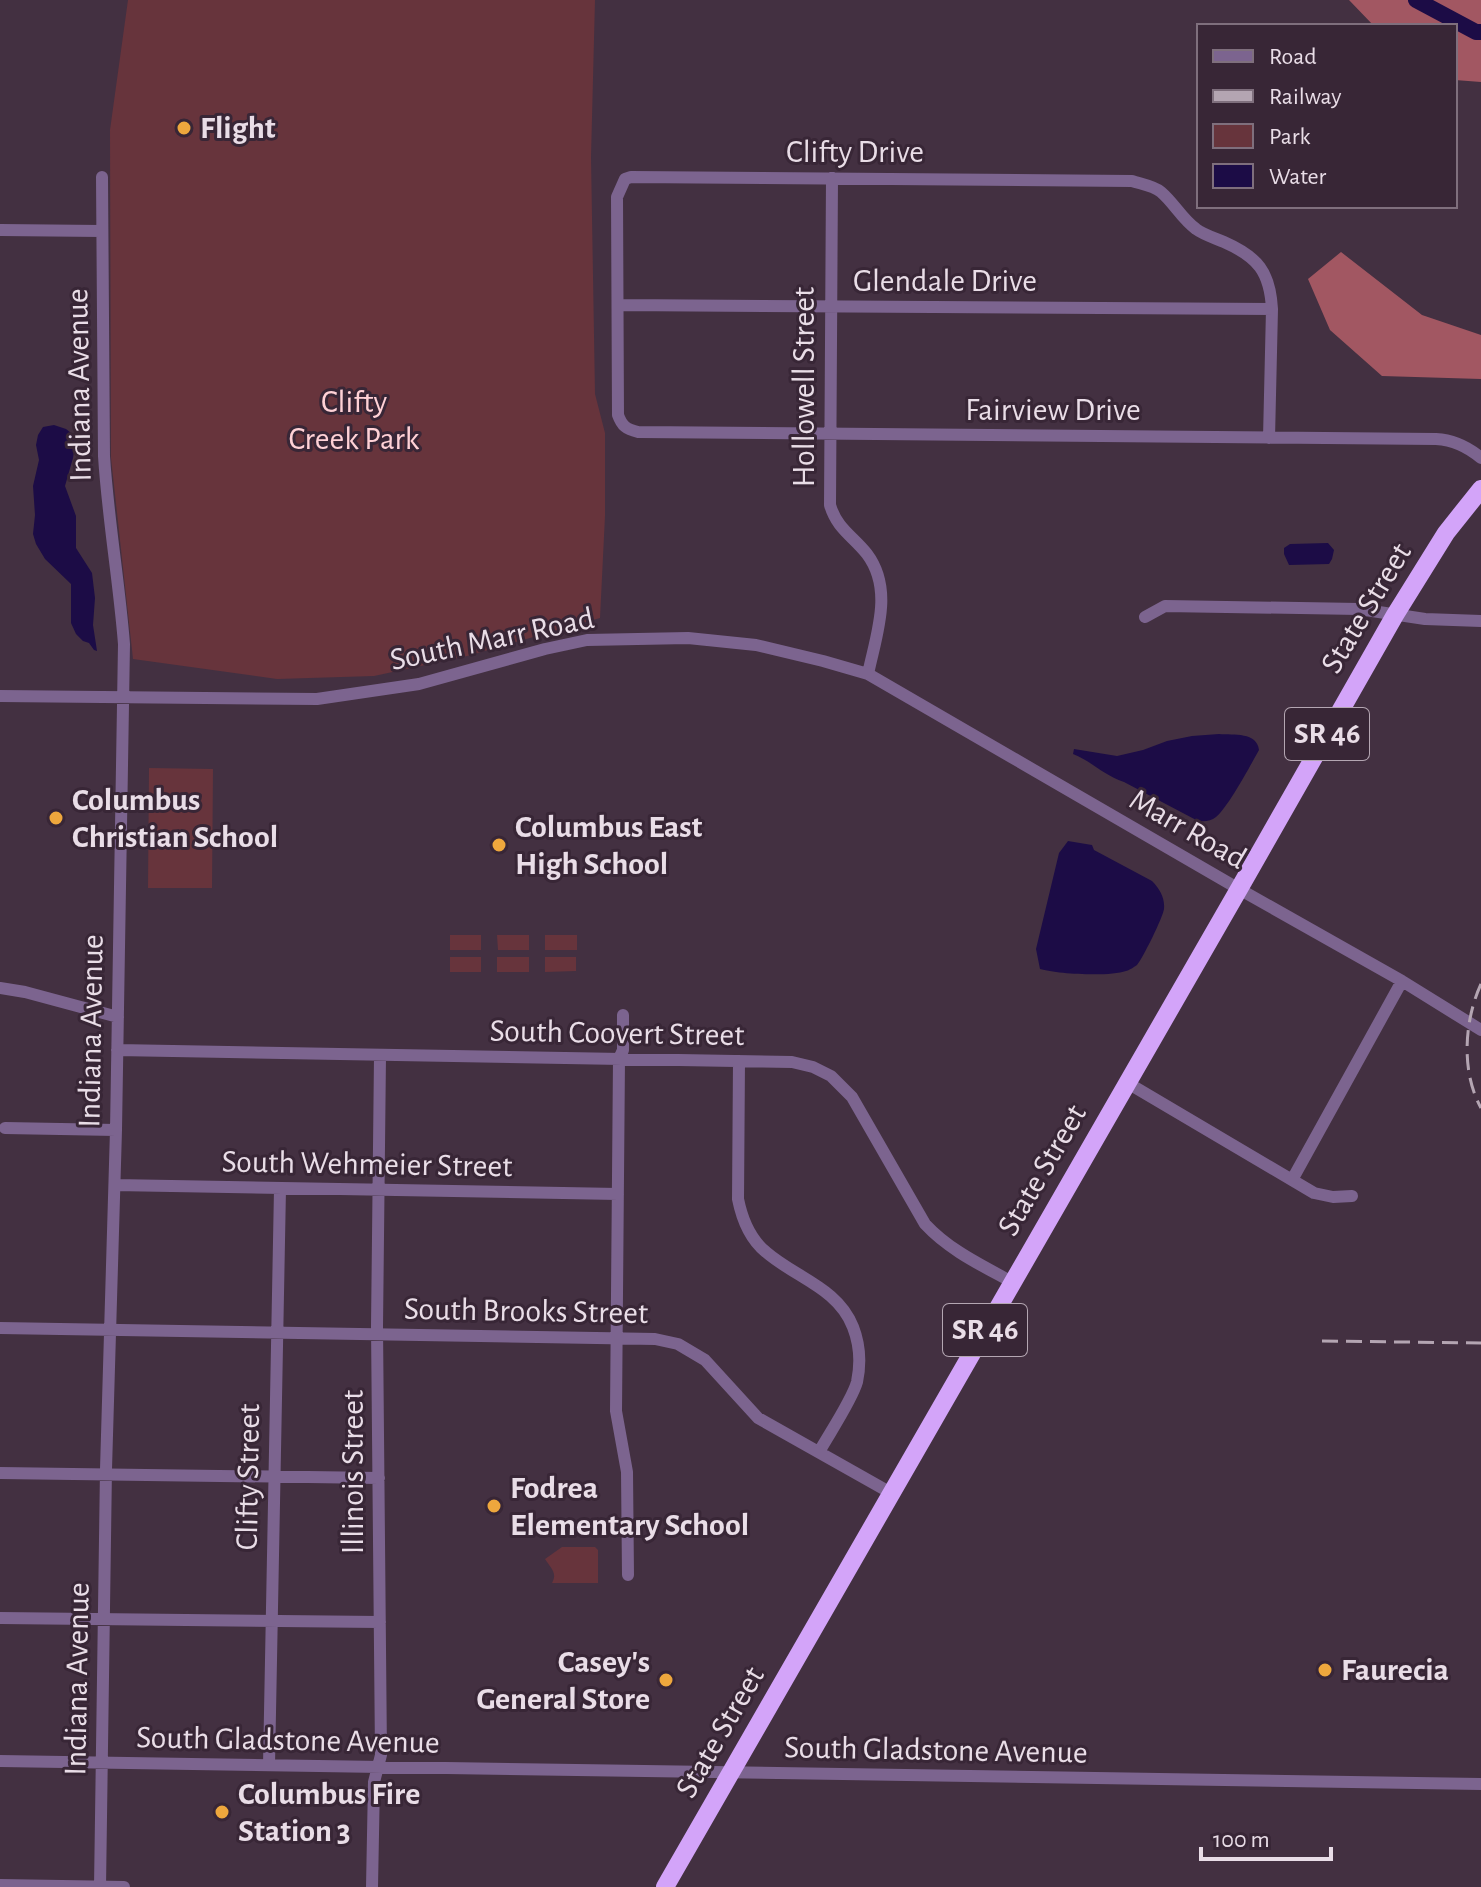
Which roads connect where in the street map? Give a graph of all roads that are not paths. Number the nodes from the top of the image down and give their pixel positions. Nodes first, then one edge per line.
1 (102, 177) dead end
2 (832, 178) junction
3 (0, 230) edge
4 (102, 231) junction
5 (619, 305) junction
6 (831, 306) junction
7 (1272, 309) junction
8 (622, 425) joint
9 (830, 434) junction
10 (1269, 438) junction
11 (1481, 458) edge
12 (1481, 489) edge
13 (1395, 615) junction
14 (1145, 617) dead end
15 (1481, 621) edge
16 (868, 674) junction
17 (0, 696) edge
18 (123, 698) junction
19 (1239, 889) junction
20 (1402, 981) junction
21 (0, 988) edge
22 (623, 1015) dead end
23 (118, 1017) junction
24 (1481, 1030) edge
25 (117, 1050) junction
26 (380, 1056) junction
27 (619, 1059) junction
28 (739, 1061) junction
29 (1126, 1082) junction
30 (5, 1128) dead end
31 (116, 1130) junction
32 (1292, 1180) junction
33 (115, 1185) junction
34 (280, 1189) junction
35 (380, 1190) junction
36 (618, 1194) junction
37 (1352, 1196) dead end
38 (1012, 1282) junction
39 (0, 1328) edge
40 (110, 1330) junction
41 (277, 1332) junction
42 (378, 1334) junction
43 (617, 1339) junction
44 (819, 1452) junction
45 (0, 1473) edge
46 (106, 1475) junction
47 (275, 1477) junction
48 (379, 1478) junction
49 (891, 1493) junction
50 (628, 1575) dead end
51 (0, 1618) edge
52 (104, 1620) junction
53 (271, 1621) junction
54 (380, 1622) junction
55 (0, 1761) edge
56 (102, 1763) junction
57 (269, 1765) junction
58 (378, 1767) junction
59 (732, 1772) junction
60 (1481, 1784) edge
61 (0, 1885) edge
62 (100, 1886) edge
63 (124, 1887) edge
64 (372, 1887) edge
65 (665, 1887) edge

1 - 4 street, Indiana Avenue
2 - 5 street, Clifty Drive
2 - 6 street, Hollowell Street
2 - 7 street, Clifty Drive
3 - 4 street
4 - 18 street, Indiana Avenue
5 - 6 street, Glendale Drive
5 - 8 street, Clifty Drive
6 - 7 street, Glendale Drive
6 - 9 street, Hollowell Street
7 - 10 street, Clifty Drive
8 - 9 street, Fairview Drive
9 - 10 street, Fairview Drive
9 - 16 street, Hollowell Street
10 - 11 street, Fairview Drive
12 - 13 highway, State Street / SR 46
13 - 14 street
13 - 15 street
13 - 19 highway, State Street / SR 46
16 - 18 street, South Marr Road
16 - 19 street, Marr Road
17 - 18 street, South Marr Road
18 - 23 street, Indiana Avenue
19 - 20 street, Marr Road
19 - 29 highway, State Street / SR 46
20 - 24 street, Marr Road
20 - 32 street
21 - 23 street
22 - 27 street
23 - 25 street, Indiana Avenue
25 - 26 street, South Coovert Street
25 - 31 street, Indiana Avenue
26 - 27 street, South Coovert Street
26 - 35 street, Illinois Street
27 - 28 street, South Coovert Street
27 - 36 street
28 - 38 street, South Coovert Street
28 - 44 street
29 - 32 street
29 - 38 highway, State Street / SR 46
30 - 31 street
31 - 33 street, Indiana Avenue
32 - 37 street
33 - 34 street, South Wehmeier Street
33 - 40 street, Indiana Avenue
34 - 35 street, South Wehmeier Street
34 - 41 street, Clifty Street
35 - 36 street, South Wehmeier Street
35 - 42 street, Illinois Street
36 - 43 street
38 - 49 highway, State Street / SR 46
39 - 40 street, South Brooks Street
40 - 41 street, South Brooks Street
40 - 46 street, Indiana Avenue
41 - 42 street, South Brooks Street
41 - 47 street, Clifty Street
42 - 43 street, South Brooks Street
42 - 48 street, Illinois Street
43 - 44 street, South Brooks Street
43 - 50 street
44 - 49 street, South Brooks Street
45 - 46 street
46 - 47 street
46 - 52 street, Indiana Avenue
47 - 48 street
47 - 53 street, Clifty Street
48 - 54 street, Illinois Street
49 - 59 highway, State Street / SR 46
51 - 52 street
52 - 53 street
52 - 56 street, Indiana Avenue
53 - 54 street
53 - 57 street, Clifty Street
54 - 58 street, Illinois Street
55 - 56 street, South Gladstone Avenue
56 - 57 street, South Gladstone Avenue
56 - 62 street, Indiana Avenue
57 - 58 street, South Gladstone Avenue
58 - 59 street, South Gladstone Avenue
58 - 64 street, Illinois Street
59 - 60 street, South Gladstone Avenue
59 - 65 highway, State Street / SR 46
61 - 62 street
62 - 63 street

